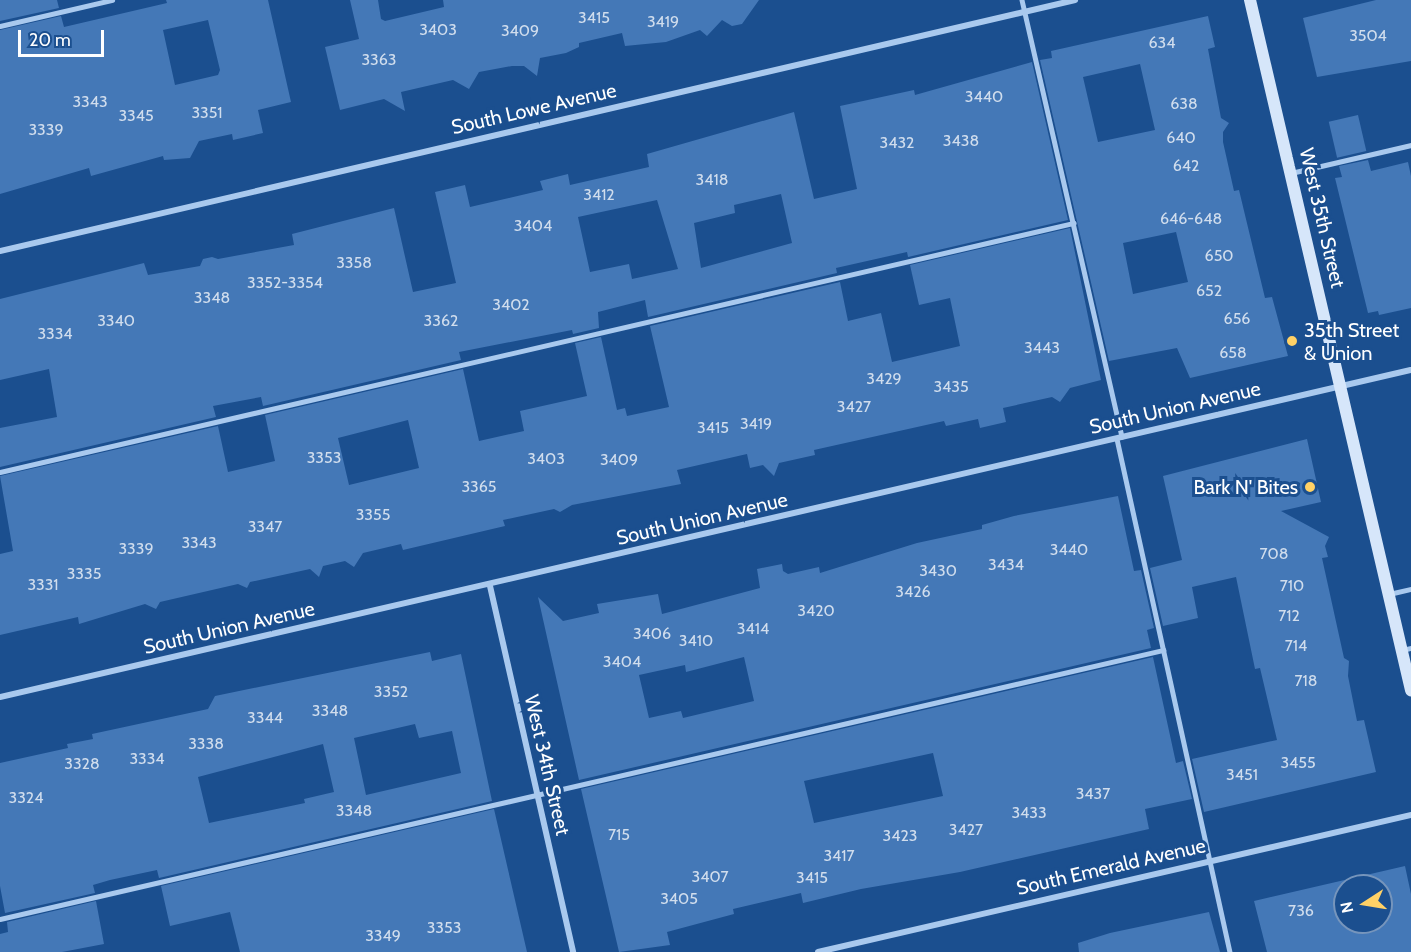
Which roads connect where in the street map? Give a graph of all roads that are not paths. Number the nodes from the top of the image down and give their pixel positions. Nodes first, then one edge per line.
1 (112, 0) edge
2 (1022, 0) edge
3 (1075, 0) edge
4 (1250, 0) edge
5 (1025, 12) junction
6 (0, 26) edge
7 (1411, 145) edge
8 (1291, 173) junction
9 (1073, 224) junction
10 (0, 251) edge
11 (1411, 370) edge
12 (1341, 386) junction
13 (1119, 438) junction
14 (0, 472) edge
15 (490, 586) junction
16 (1411, 589) edge
17 (1389, 594) junction
18 (1406, 649) edge
19 (1163, 650) junction
20 (1411, 690) edge
21 (0, 696) edge
22 (537, 795) junction
23 (1411, 815) edge
24 (1210, 861) junction
25 (0, 919) edge
26 (573, 952) edge
27 (818, 952) edge
28 (1230, 952) edge

1 - 6 lane
2 - 5 lane
3 - 5 street, South Lowe Avenue
4 - 8 main road, West 35th Street
5 - 9 lane
5 - 10 street, South Lowe Avenue
7 - 8 lane
8 - 12 main road, West 35th Street
9 - 13 lane
9 - 14 lane
11 - 12 street, South Union Avenue
12 - 13 street, South Union Avenue
12 - 17 main road, West 35th Street
13 - 15 street, South Union Avenue
13 - 19 lane
15 - 21 street, South Union Avenue
15 - 22 street, West 34th Street
16 - 17 lane
17 - 18 main road, West 35th Street
18 - 20 main road, West 35th Street
19 - 22 lane
19 - 24 lane
22 - 25 lane
22 - 26 street, West 34th Street
23 - 24 street, South Emerald Avenue
24 - 27 street, South Emerald Avenue
24 - 28 lane

